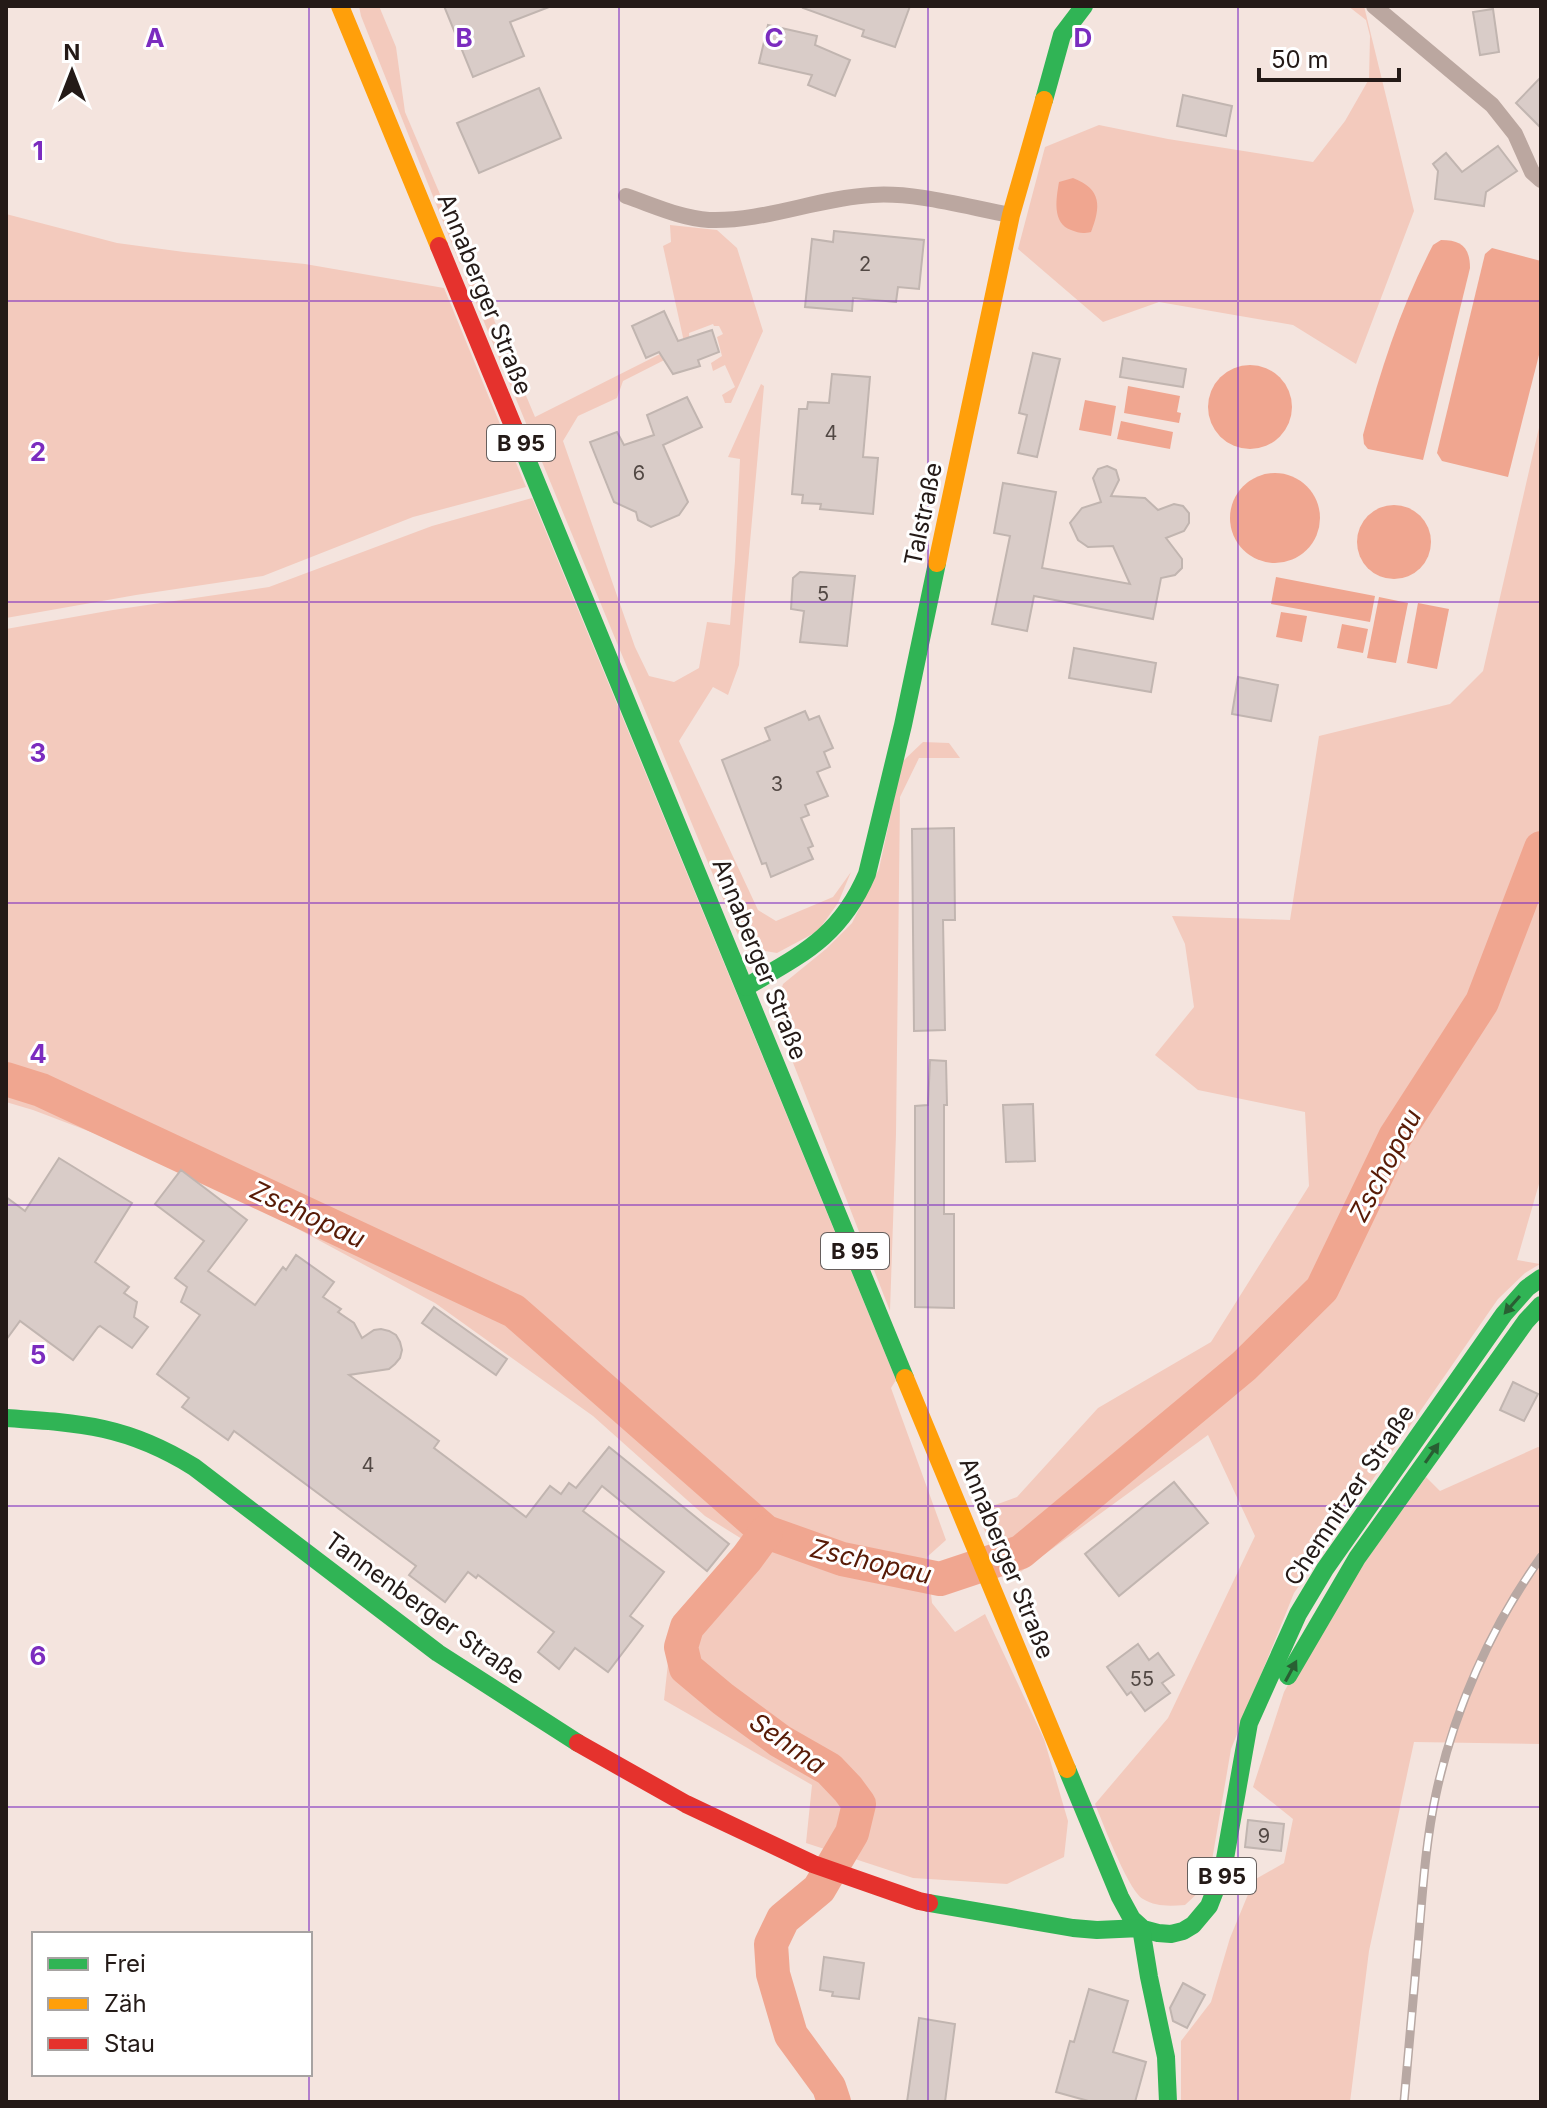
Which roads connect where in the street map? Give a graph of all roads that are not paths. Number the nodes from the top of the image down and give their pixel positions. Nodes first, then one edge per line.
1 (340, 6) edge
2 (1084, 6) edge
3 (1374, 6) edge
4 (1541, 180) edge
5 (626, 196) dead end
6 (1011, 215) junction
7 (746, 987) junction
8 (1541, 1278) edge
9 (1541, 1305) edge
10 (6, 1418) edge
11 (1242, 1765) junction
12 (1141, 1928) junction
13 (1168, 2102) edge

1 - 7 main road, Annaberger Straße / B 95
2 - 6 main road, Talstraße
3 - 4 street
5 - 6 street
6 - 7 main road, Talstraße
7 - 12 main road, Annaberger Straße / B 95
8 -> 11 main road, Chemnitzer Straße / B 95
11 -> 9 main road, Chemnitzer Straße / B 95
10 - 12 main road, Tannenberger Straße
11 - 12 main road, Chemnitzer Straße / B 95
12 - 13 main road

